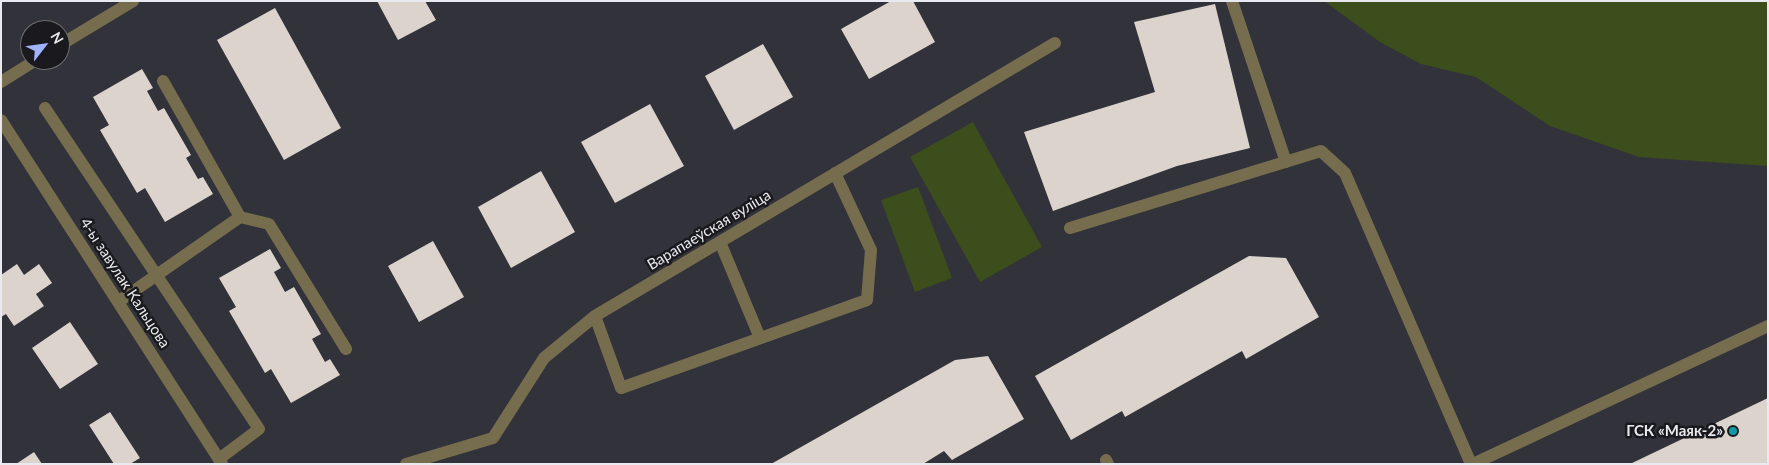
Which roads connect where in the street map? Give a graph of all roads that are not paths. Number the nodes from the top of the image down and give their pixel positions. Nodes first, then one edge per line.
1 (133, 1) edge
2 (1232, 1) edge
3 (70, 39) edge
4 (1055, 42) dead end
5 (20, 70) edge
6 (163, 81) dead end
7 (1, 82) edge
8 (44, 108) dead end
9 (1, 120) edge
10 (1286, 162) junction
11 (835, 174) junction
12 (240, 217) junction
13 (1070, 228) dead end
14 (720, 242) junction
15 (156, 275) junction
16 (118, 302) junction
17 (595, 316) junction
18 (1768, 326) edge
19 (760, 338) junction
20 (346, 349) dead end
21 (220, 462) edge
22 (406, 464) edge
23 (1472, 464) edge

1 - 3 street
2 - 10 street
4 - 11 street, Варапаеўская вуліца
5 - 7 street
6 - 12 street
8 - 15 street
9 - 16 street, 4-ы завулак Кальцова
10 - 13 street
10 - 23 street
11 - 14 street, Варапаеўская вуліца
11 - 19 street
12 - 15 street
12 - 20 street
14 - 17 street, Варапаеўская вуліца
14 - 19 street
15 - 16 street
15 - 21 street
16 - 21 street, 4-ы завулак Кальцова
17 - 19 street
17 - 22 street, Варапаеўская вуліца
18 - 23 street

